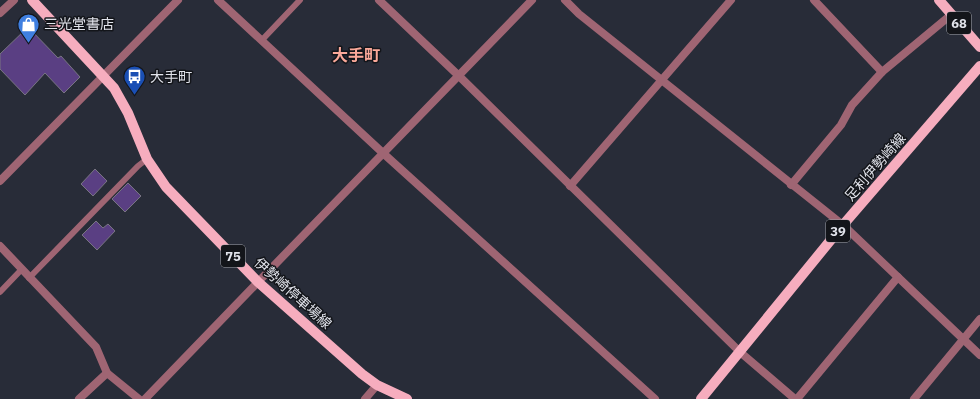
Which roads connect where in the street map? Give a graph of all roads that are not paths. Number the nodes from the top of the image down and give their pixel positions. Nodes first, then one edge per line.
1 (14, 0) edge
2 (32, 0) edge
3 (178, 0) edge
4 (218, 0) edge
5 (300, 0) edge
6 (379, 0) edge
7 (532, 0) edge
8 (565, 0) edge
9 (730, 0) edge
10 (814, 0) edge
11 (939, 0) edge
12 (0, 13) edge
13 (952, 14) junction
14 (262, 40) junction
15 (980, 47) edge
16 (980, 66) edge
17 (882, 72) junction
18 (104, 75) junction
19 (459, 76) junction
20 (661, 80) junction
21 (384, 154) junction
22 (147, 159) junction
23 (0, 181) edge
24 (791, 185) junction
25 (570, 186) junction
26 (843, 225) junction
27 (0, 246) edge
28 (22, 270) junction
29 (898, 277) junction
30 (29, 278) junction
31 (258, 282) junction
32 (0, 292) edge
33 (980, 319) edge
34 (962, 338) junction
35 (740, 352) junction
36 (980, 355) edge
37 (107, 373) junction
38 (377, 386) junction
39 (79, 399) edge
40 (138, 399) edge
41 (145, 399) edge
42 (365, 399) edge
43 (407, 399) edge
44 (655, 399) edge
45 (701, 399) edge
46 (796, 399) edge
47 (914, 399) edge

1 - 12 street
2 - 18 main road, 伊勢崎停車場線 / 75
3 - 18 street
4 - 14 street
5 - 14 lane
6 - 19 street
7 - 19 street
8 - 20 street
9 - 20 street
10 - 17 street
11 - 13 main road, 68
13 - 15 main road, 68
13 - 17 street
14 - 21 street
16 - 26 main road, 足利伊勢崎線 / 39
17 - 24 street
18 - 22 main road, 伊勢崎停車場線 / 75
18 - 23 street
19 - 21 street
19 - 25 street
20 - 24 street
20 - 25 street
21 - 31 street
21 - 44 street
22 - 30 lane
22 - 31 main road, 伊勢崎停車場線 / 75
24 - 26 street
25 - 35 street
26 - 29 street
26 - 35 main road, 足利伊勢崎線 / 39
27 - 28 street
28 - 30 street
28 - 32 lane
29 - 34 street
29 - 46 street
30 - 37 street
31 - 38 main road, 伊勢崎停車場線 / 75
31 - 41 street
33 - 34 street
34 - 36 street
34 - 47 street
35 - 45 main road, 足利伊勢崎線 / 39
35 - 46 street
37 - 39 street
37 - 40 street
38 - 42 street
38 - 43 main road, 伊勢崎停車場線 / 75

